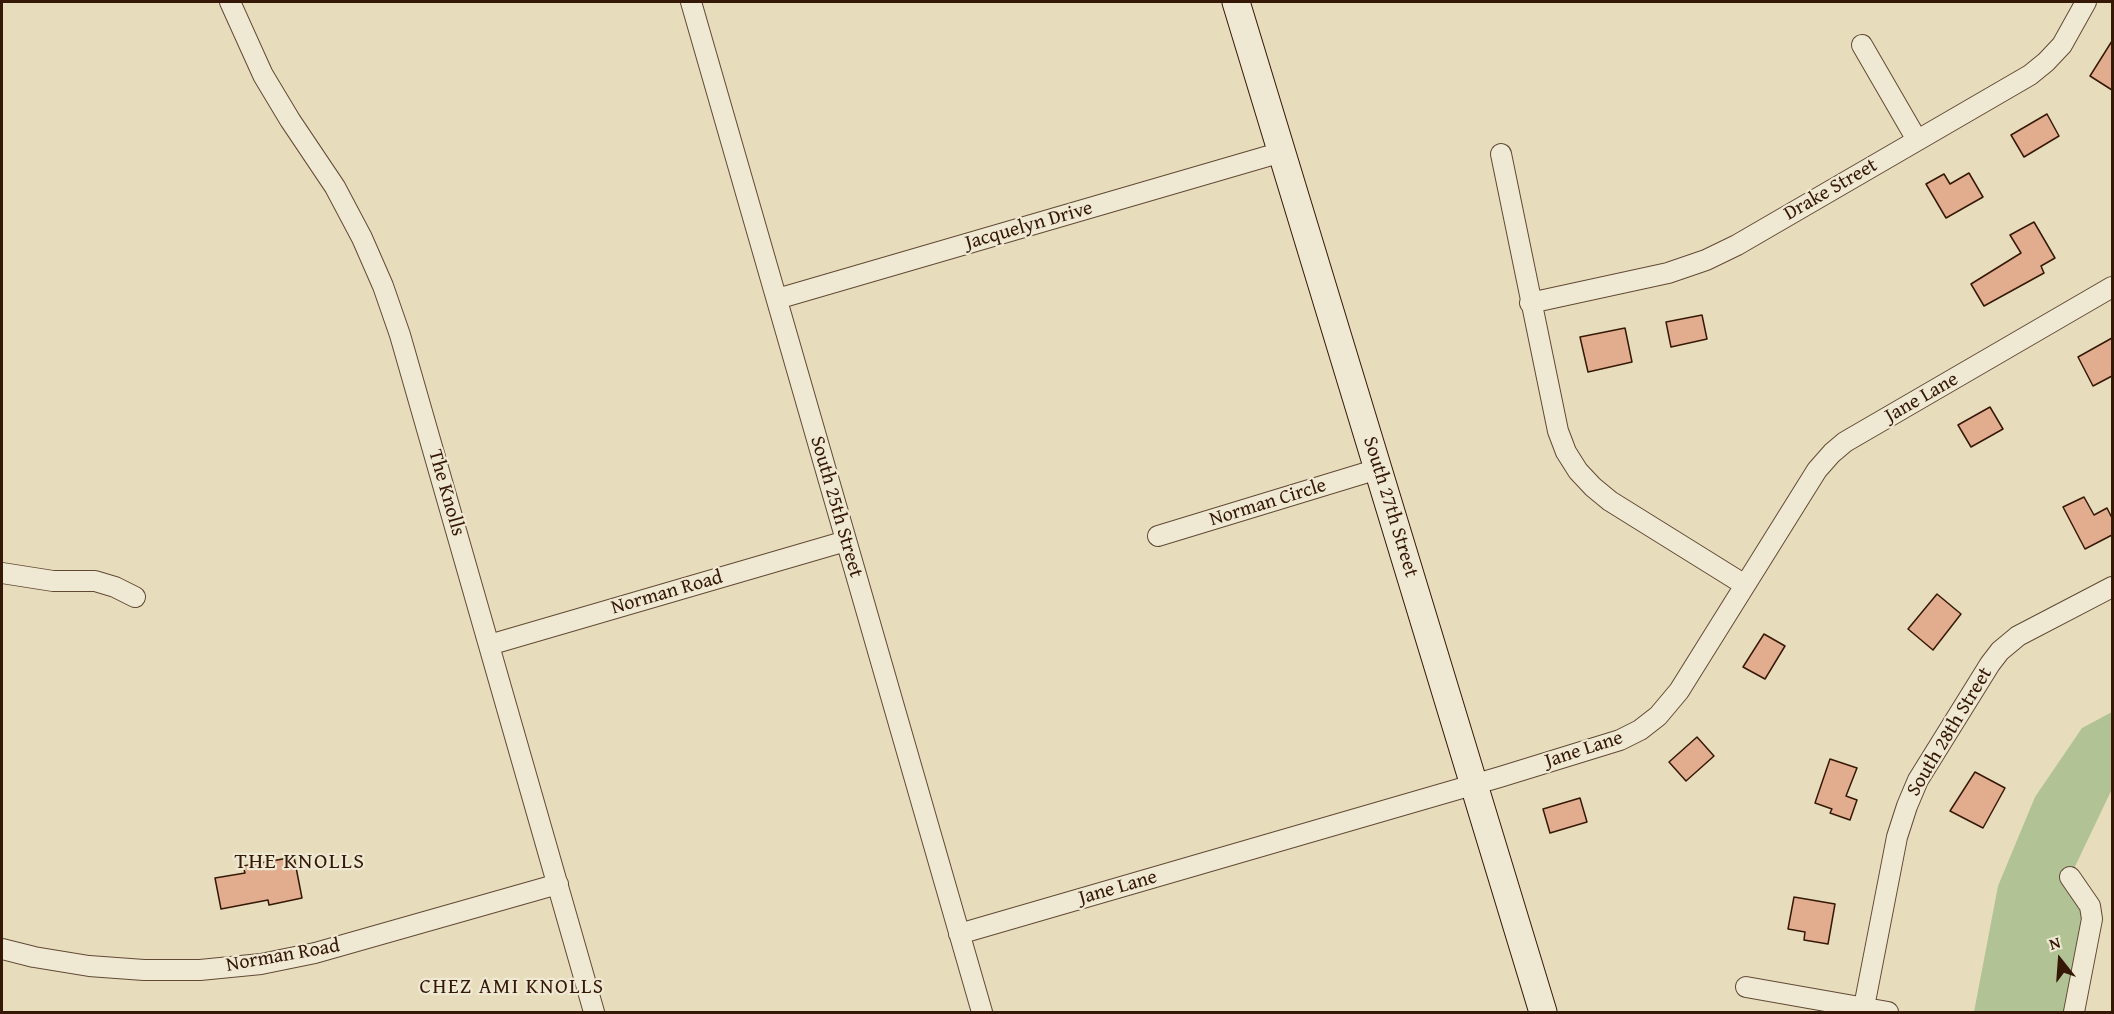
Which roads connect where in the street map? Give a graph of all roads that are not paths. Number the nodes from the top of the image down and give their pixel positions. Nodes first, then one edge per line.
1 (230, 2) edge
2 (691, 2) edge
3 (1236, 2) edge
4 (2086, 2) edge
5 (1862, 45) dead end
6 (1917, 140) junction
7 (1282, 152) junction
8 (1501, 154) dead end
9 (2112, 287) edge
10 (777, 299) junction
11 (1530, 303) junction
12 (1378, 469) junction
13 (1158, 536) dead end
14 (846, 541) junction
15 (2, 573) edge
16 (1745, 585) junction
17 (2112, 587) edge
18 (135, 597) dead end
19 (489, 645) junction
20 (1474, 784) junction
21 (2070, 877) dead end
22 (558, 884) junction
23 (959, 934) junction
24 (2, 949) edge
25 (1746, 987) dead end
26 (1863, 1010) edge
27 (594, 1012) edge
28 (981, 1012) edge
29 (1543, 1012) edge
30 (1888, 1012) edge
31 (2074, 1012) edge

1 - 19 street, The Knolls
2 - 10 street, South 25th Street
3 - 7 main road, South 27th Street
4 - 6 street, Drake Street
5 - 6 street
6 - 11 street, Drake Street
7 - 10 street, Jacquelyn Drive
7 - 12 main road, South 27th Street
8 - 11 street
9 - 16 street, Jane Lane
10 - 14 street, South 25th Street
11 - 16 street
12 - 13 street, Norman Circle
12 - 20 main road, South 27th Street
14 - 19 street, Norman Road
14 - 23 street, South 25th Street
15 - 18 street
16 - 20 street, Jane Lane
17 - 26 street, South 28th Street
19 - 22 street, The Knolls
20 - 23 street, Jane Lane
20 - 29 main road, South 27th Street
21 - 31 street
22 - 24 street, Norman Road
22 - 27 street, The Knolls
23 - 28 street, South 25th Street
25 - 26 street
26 - 30 street

